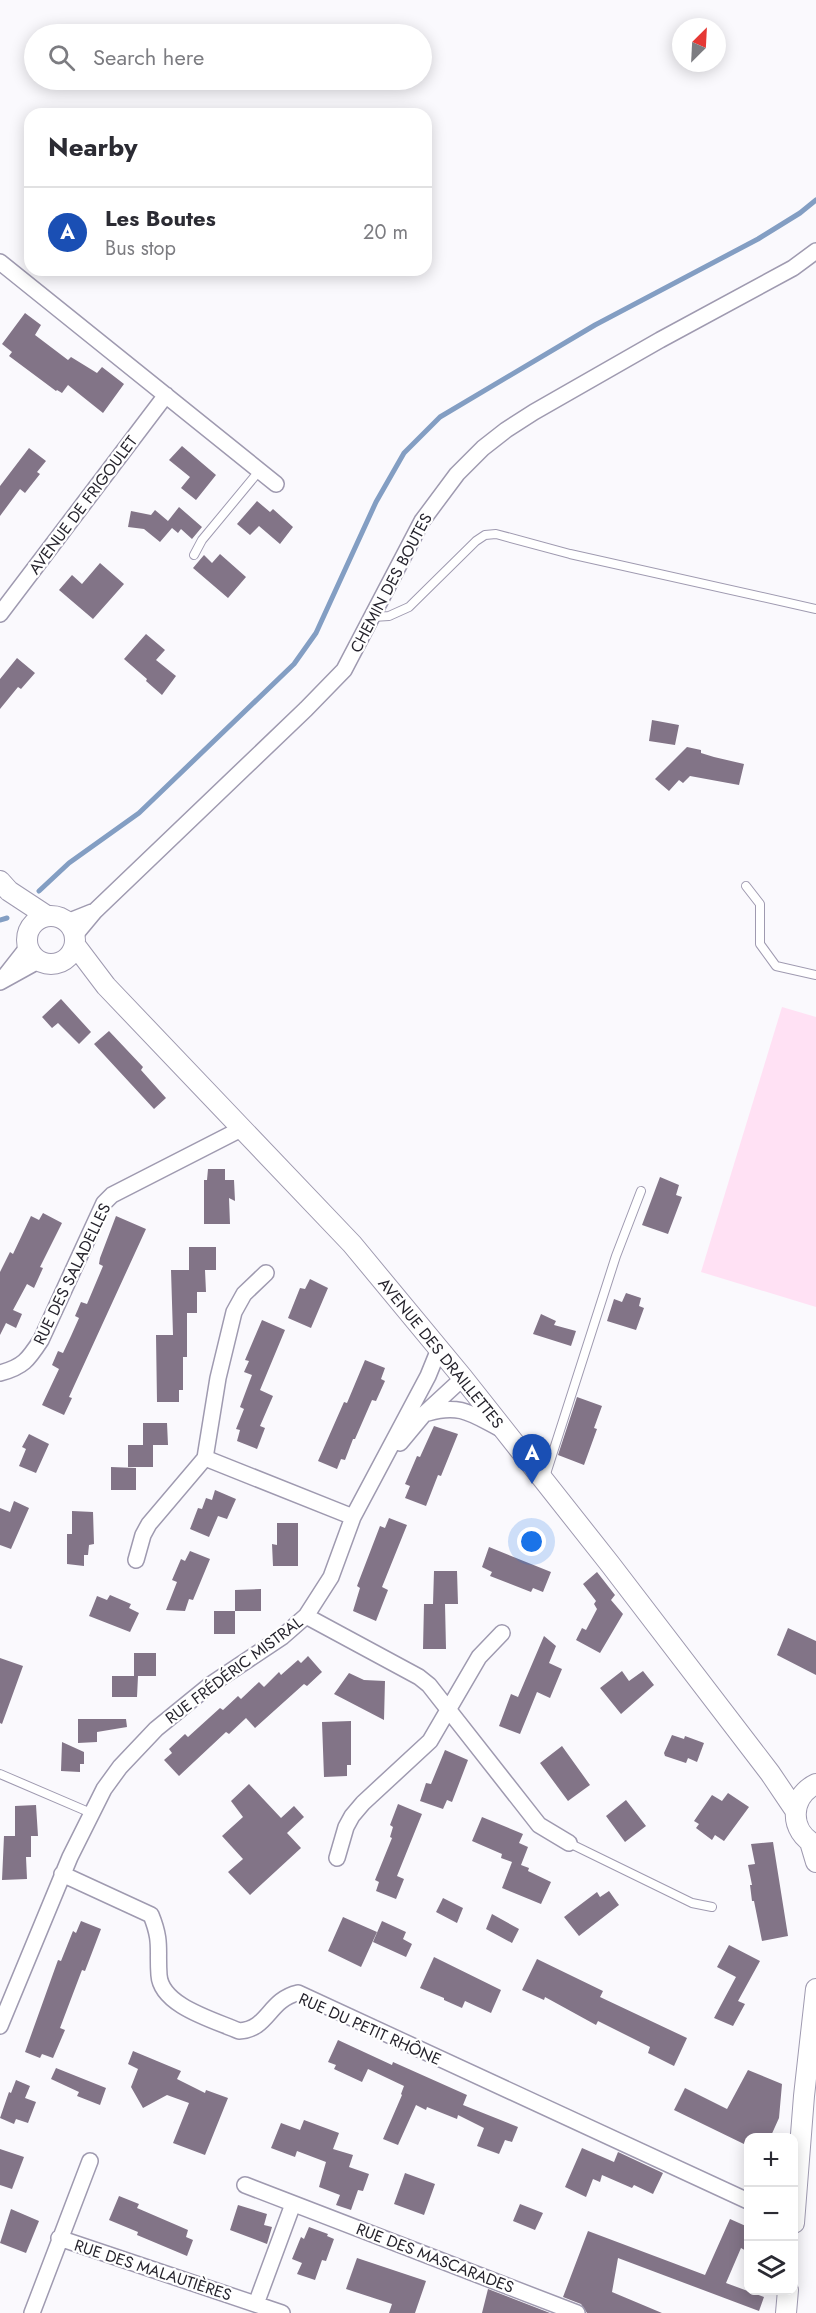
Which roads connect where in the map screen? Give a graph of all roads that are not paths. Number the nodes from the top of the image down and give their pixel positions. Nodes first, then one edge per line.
1 (816, 251) edge
2 (0, 262) edge
3 (166, 395) junction
4 (260, 470) junction
5 (276, 484) dead end
6 (194, 555) dead end
7 (816, 609) edge
8 (0, 614) edge
9 (372, 617) junction
10 (5, 886) edge
11 (746, 886) dead end
12 (47, 916) junction
13 (29, 928) junction
14 (72, 934) junction
15 (33, 955) junction
16 (63, 961) junction
17 (816, 975) edge
18 (1, 982) edge
19 (106, 986) junction
20 (243, 1128) junction
21 (641, 1191) dead end
22 (266, 1273) dead end
23 (439, 1349) junction
24 (0, 1372) edge
25 (463, 1378) junction
26 (425, 1413) junction
27 (502, 1430) junction
28 (205, 1458) junction
29 (379, 1468) junction
30 (543, 1481) junction
31 (353, 1517) junction
32 (136, 1560) dead end
33 (306, 1616) junction
34 (502, 1633) dead end
35 (448, 1711) junction
36 (770, 1773) junction
37 (0, 1774) edge
38 (812, 1786) edge
39 (795, 1810) junction
40 (91, 1813) junction
41 (569, 1843) joint
42 (813, 1843) edge
43 (337, 1858) dead end
44 (816, 1862) edge
45 (62, 1874) junction
46 (712, 1907) dead end
47 (816, 1989) edge
48 (0, 2026) edge
49 (90, 2161) dead end
50 (245, 2185) dead end
51 (797, 2187) edge
52 (744, 2199) edge
53 (293, 2204) junction
54 (59, 2238) junction
55 (788, 2295) edge
56 (256, 2304) junction
57 (32, 2313) edge
58 (282, 2313) edge
59 (577, 2313) edge
60 (786, 2313) edge

1 - 9 street, CHEMIN DES BOUTES
2 - 3 street
3 - 4 street
3 - 8 street, AVENUE DE FRIGOULET
4 - 5 street
4 - 6 lane
7 - 9 lane
9 - 14 street, CHEMIN DES BOUTES
10 - 12 street
10 - 13 street
11 - 17 lane
12 - 13 street
12 - 14 street
13 - 15 street
14 - 16 street
14 - 19 street, AVENUE DES DRAILLETTES
15 - 16 street
15 - 18 street
16 - 19 street, AVENUE DES DRAILLETTES
19 - 20 street, AVENUE DES DRAILLETTES
20 - 23 street, AVENUE DES DRAILLETTES
20 - 24 street, RUE DES SALADELLES
21 - 30 lane
22 - 28 street
23 - 25 street, AVENUE DES DRAILLETTES
23 - 29 street, RUE FRÉDÉRIC MISTRAL
25 - 26 street, RUE FRÉDÉRIC MISTRAL
25 - 27 street, AVENUE DES DRAILLETTES
26 - 27 street
26 - 29 street, RUE FRÉDÉRIC MISTRAL
27 - 30 street, AVENUE DES DRAILLETTES
28 - 31 street
28 - 32 street
29 - 31 street, RUE FRÉDÉRIC MISTRAL
30 - 36 street, AVENUE DES DRAILLETTES
31 - 33 street, RUE FRÉDÉRIC MISTRAL
33 - 35 street
33 - 40 street, RUE FRÉDÉRIC MISTRAL
34 - 35 street
35 - 41 street
35 - 43 street
36 - 38 street
36 - 39 street, AVENUE DES DRAILLETTES
37 - 40 lane
38 - 39 street
39 - 42 street, AVENUE DES DRAILLETTES
40 - 45 street, RUE FRÉDÉRIC MISTRAL
41 - 46 lane
42 - 44 street, AVENUE DES DRAILLETTES
45 - 48 street, RUE FRÉDÉRIC MISTRAL
45 - 52 street, RUE DU PETIT RHÔNE
47 - 51 street
49 - 54 street
50 - 53 street, RUE DES MASCARADES
53 - 56 street
53 - 59 street, RUE DES MASCARADES
54 - 56 street, RUE DES MALAUTIÈRES
54 - 57 street
55 - 60 street
56 - 58 street, RUE DES MALAUTIÈRES

